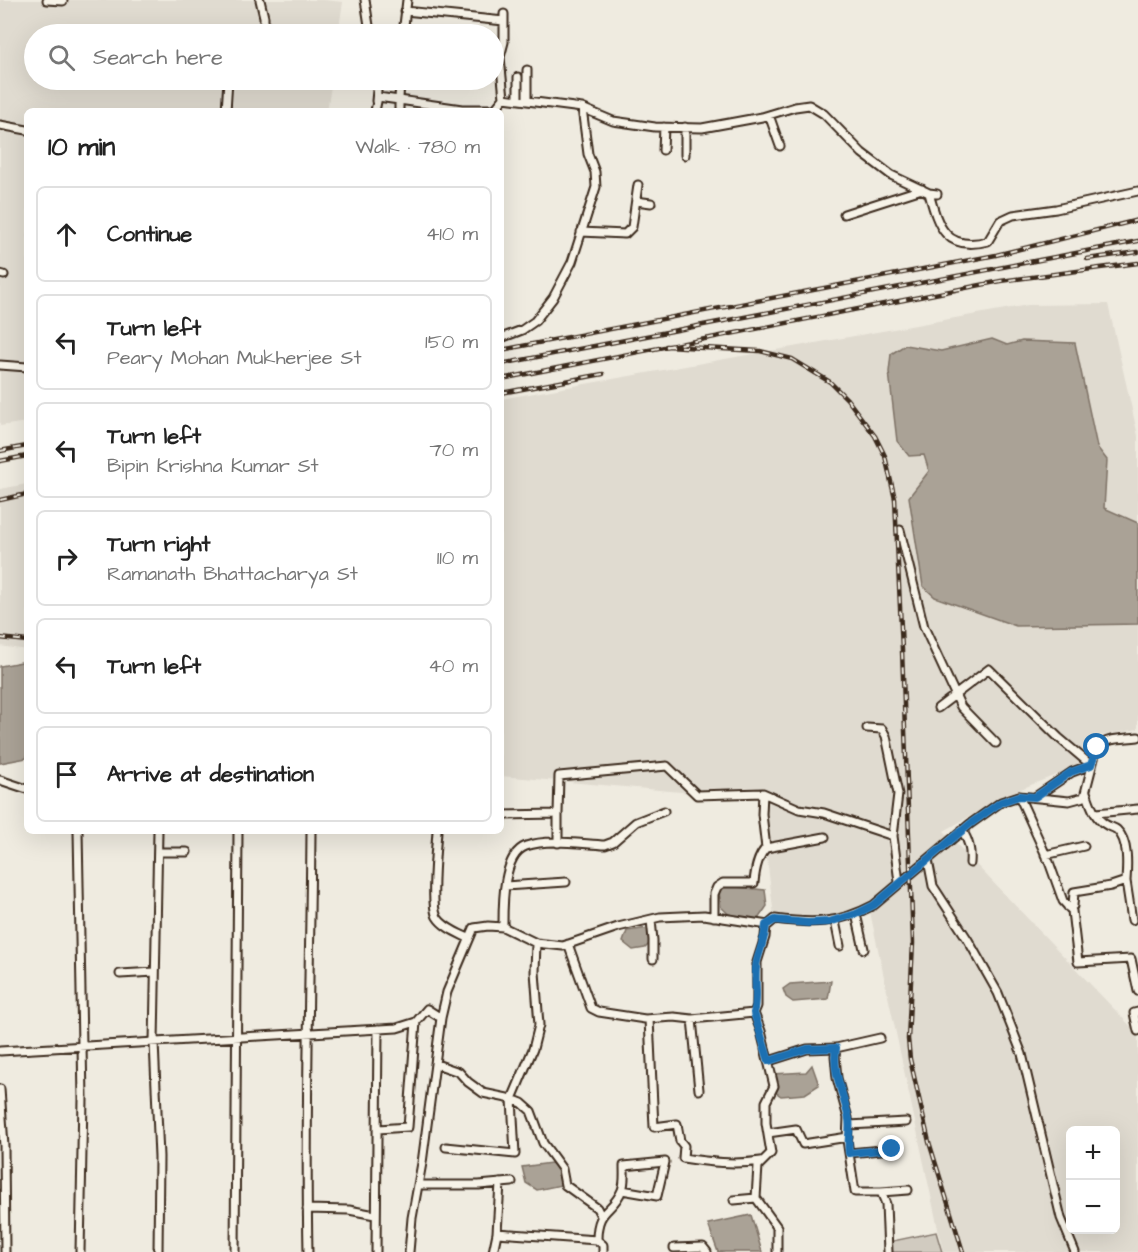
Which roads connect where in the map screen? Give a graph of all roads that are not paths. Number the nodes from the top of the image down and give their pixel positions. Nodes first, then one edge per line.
1 (47, 0) edge
2 (260, 0) edge
3 (365, 0) edge
4 (406, 0) edge
5 (63, 1) edge
6 (405, 11) junction
7 (264, 24) edge
8 (369, 24) edge
9 (404, 24) edge
10 (504, 24) edge
11 (504, 24) edge
12 (504, 42) edge
13 (527, 70) dead end
14 (518, 77) dead end
15 (227, 90) edge
16 (377, 90) edge
17 (399, 90) edge
18 (503, 90) edge
19 (504, 98) junction
20 (399, 99) junction
21 (518, 99) junction
22 (527, 100) junction
23 (376, 102) junction
24 (226, 108) edge
25 (375, 108) edge
26 (399, 108) edge
27 (451, 108) edge
28 (496, 108) edge
29 (582, 108) junction
30 (769, 115) junction
31 (0, 125) edge
32 (664, 127) junction
33 (685, 127) junction
34 (24, 129) edge
35 (780, 146) dead end
36 (663, 150) dead end
37 (685, 155) dead end
38 (638, 185) dead end
39 (925, 191) junction
40 (1138, 191) edge
41 (937, 194) dead end
42 (636, 201) junction
43 (651, 203) dead end
44 (843, 214) dead end
45 (581, 232) junction
46 (504, 337) edge
47 (0, 365) edge
48 (24, 368) edge
49 (900, 530) dead end
50 (956, 696) junction
51 (938, 708) dead end
52 (867, 728) dead end
53 (1138, 736) edge
54 (996, 743) dead end
55 (1091, 765) junction
56 (0, 780) edge
57 (24, 788) edge
58 (1086, 792) junction
59 (763, 793) junction
60 (1019, 796) junction
61 (1035, 797) junction
62 (1138, 809) edge
63 (664, 811) dead end
64 (1096, 813) junction
65 (558, 814) junction
66 (504, 815) edge
67 (963, 830) junction
68 (78, 834) edge
69 (159, 834) edge
70 (238, 834) edge
71 (310, 834) edge
72 (437, 834) edge
73 (893, 836) junction
74 (825, 837) dead end
75 (558, 843) junction
76 (1084, 846) dead end
77 (766, 848) junction
78 (158, 852) junction
79 (187, 852) dead end
80 (1045, 855) junction
81 (928, 860) junction
82 (970, 863) dead end
83 (1126, 881) junction
84 (566, 882) dead end
85 (899, 882) junction
86 (505, 886) junction
87 (1068, 907) junction
88 (856, 914) junction
89 (714, 917) junction
90 (651, 920) junction
91 (1132, 920) dead end
92 (835, 921) junction
93 (766, 925) junction
94 (503, 927) junction
95 (468, 938) junction
96 (536, 943) junction
97 (568, 944) junction
98 (840, 946) dead end
99 (864, 949) dead end
100 (653, 959) dead end
101 (155, 972) junction
102 (120, 974) dead end
103 (1138, 991) edge
104 (1138, 1012) edge
105 (754, 1013) junction
106 (441, 1018) junction
107 (649, 1019) junction
108 (692, 1019) junction
109 (416, 1022) junction
110 (378, 1029) junction
111 (1138, 1031) edge
112 (307, 1032) junction
113 (237, 1038) junction
114 (880, 1038) dead end
115 (154, 1042) junction
116 (82, 1047) junction
117 (836, 1048) junction
118 (0, 1051) edge
119 (769, 1061) junction
120 (436, 1064) junction
121 (0, 1089) edge
122 (699, 1090) dead end
123 (512, 1099) junction
124 (906, 1122) dead end
125 (849, 1125) junction
126 (378, 1129) junction
127 (768, 1133) junction
128 (848, 1137) junction
129 (446, 1147) dead end
130 (892, 1149) dead end
131 (849, 1153) junction
132 (761, 1161) junction
133 (512, 1182) dead end
134 (500, 1183) junction
135 (418, 1185) junction
136 (622, 1190) junction
137 (908, 1190) dead end
138 (881, 1192) junction
139 (756, 1198) junction
140 (734, 1200) dead end
141 (307, 1209) junction
142 (375, 1215) junction
143 (601, 1216) junction
144 (497, 1233) junction
145 (597, 1240) junction
146 (674, 1248) dead end
147 (5, 1252) edge
148 (80, 1252) edge
149 (158, 1252) edge
150 (235, 1252) edge
151 (308, 1252) edge
152 (376, 1252) edge
153 (409, 1252) edge
154 (493, 1252) edge
155 (603, 1252) edge
156 (706, 1252) edge
157 (777, 1252) edge
158 (888, 1252) edge
159 (1075, 1252) edge

1 - 5 street
2 - 7 street
3 - 8 street
4 - 6 street
6 - 9 street
6 - 10 street
11 - 12 street
13 - 22 street
14 - 21 street
15 - 24 street
16 - 23 street
17 - 20 street
18 - 19 street
19 - 21 street
19 - 28 street
20 - 23 street
20 - 26 street
20 - 27 street
21 - 22 street
22 - 29 street
23 - 25 street
29 - 32 street
29 - 45 street
30 - 33 street
30 - 35 street
30 - 39 street
31 - 34 street
32 - 33 street
32 - 36 street
33 - 37 street
38 - 42 street
39 - 40 street
39 - 41 street
39 - 44 street
42 - 43 street
42 - 45 street
45 - 46 street
47 - 48 street
49 - 50 street
50 - 51 street
50 - 54 street
50 - 55 street
52 - 73 street
53 - 55 street
55 - 58 street
55 - 61 street
56 - 57 street
58 - 61 street
58 - 64 street
59 - 65 street
59 - 73 street
59 - 77 street
60 - 61 street
60 - 67 street
60 - 80 street
62 - 64 street
63 - 75 street
64 - 83 street
65 - 66 street
65 - 75 street
67 - 81 street
67 - 82 street
68 - 116 street
69 - 78 street
70 - 113 street
71 - 112 street
72 - 95 street
73 - 85 street
74 - 77 street
75 - 86 street
76 - 80 street
77 - 89 street
78 - 79 street
78 - 101 street
80 - 87 street
81 - 85 street
81 - 159 street
83 - 87 street
83 - 91 street
84 - 86 street
85 - 88 street
86 - 94 street
87 - 103 street
88 - 92 street
88 - 99 street
89 - 90 street
89 - 93 street
90 - 97 street
90 - 100 street
92 - 93 street
92 - 98 street
93 - 105 street
94 - 95 street
94 - 96 street
95 - 106 street
96 - 97 street
96 - 123 street
97 - 107 street
101 - 102 street
101 - 115 street
104 - 111 street
105 - 108 street
105 - 119 street
106 - 109 street
106 - 120 street
107 - 108 street
107 - 132 street
108 - 122 street
109 - 110 street
109 - 126 street
110 - 112 street
110 - 126 street
112 - 113 street
112 - 141 street
113 - 115 street
113 - 150 street
114 - 117 street
115 - 116 street
115 - 149 street
116 - 118 street
116 - 148 street
117 - 119 street
117 - 125 street
119 - 127 street
120 - 123 street
120 - 135 street
121 - 147 street
123 - 129 street
123 - 143 street
124 - 125 street
125 - 128 street
126 - 142 street
127 - 128 street
127 - 132 street
128 - 131 street
130 - 131 street
131 - 138 street
132 - 139 street
133 - 134 street
134 - 135 street
134 - 144 street
135 - 153 street
136 - 136 street
136 - 143 street
137 - 138 street
138 - 158 street
139 - 140 street
139 - 157 street
141 - 142 street
141 - 151 street
142 - 152 street
143 - 145 street
144 - 145 street
144 - 154 street
145 - 155 street
146 - 156 street

